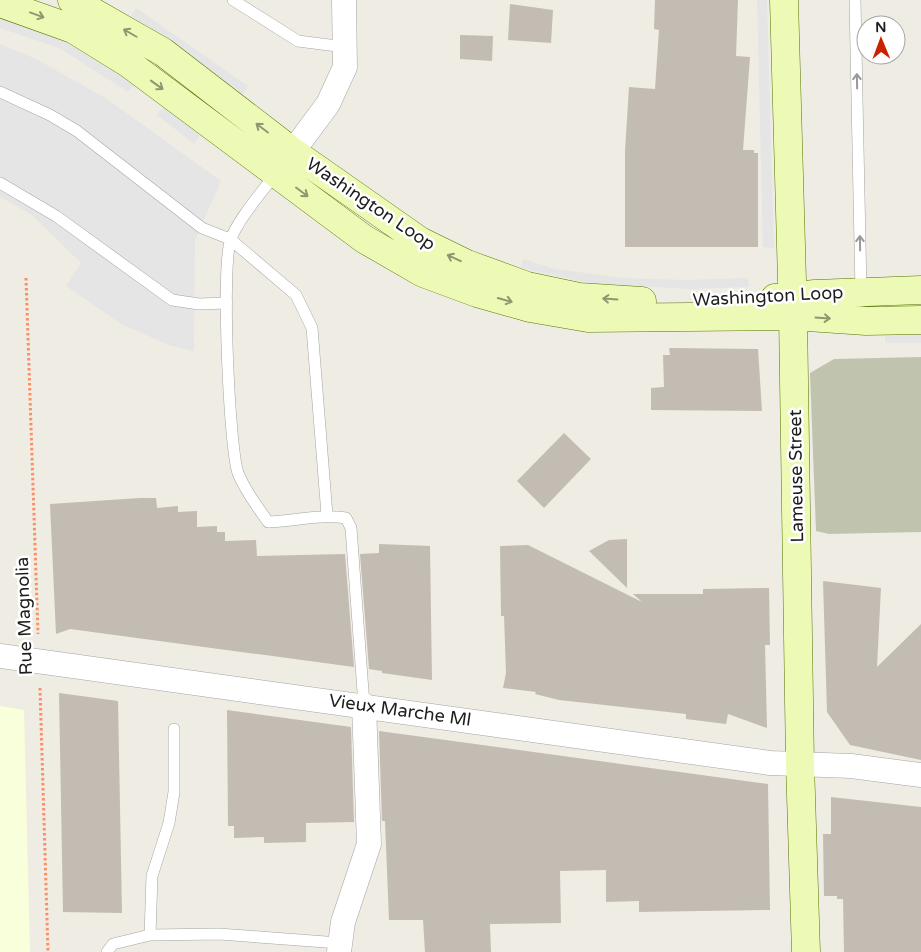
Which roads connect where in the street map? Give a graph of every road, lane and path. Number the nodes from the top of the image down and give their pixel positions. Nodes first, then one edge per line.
1 (233, 0) edge
2 (344, 0) edge
3 (784, 0) edge
4 (855, 0) edge
5 (0, 3) edge
6 (79, 9) edge
7 (345, 47) junction
8 (0, 92) edge
9 (294, 152) junction
10 (276, 173) junction
11 (0, 182) edge
12 (230, 239) junction
13 (26, 278) dead end
14 (921, 290) edge
15 (861, 292) junction
16 (227, 303) junction
17 (793, 306) junction
18 (921, 320) edge
19 (327, 515) junction
20 (0, 656) edge
21 (39, 661) junction
22 (364, 705) junction
23 (174, 729) dead end
24 (800, 764) junction
25 (921, 775) edge
26 (150, 935) junction
27 (339, 947) edge
28 (48, 952) edge
29 (107, 952) edge
30 (806, 952) edge

1 - 7 lane
2 - 7 street
3 - 17 main road, Lameuse Street
15 -> 4 lane
5 -> 6 main road
9 -> 6 main road, Washington Loop
6 -> 10 main road, Washington Loop
7 - 9 street
8 - 12 lane
9 - 10 street
17 -> 9 main road, Washington Loop
10 - 12 lane
10 -> 17 main road, Washington Loop
11 - 16 lane
12 - 16 lane
12 - 19 lane
13 - 21 path, Rue Magnolia
14 - 15 main road, Washington Loop
15 - 17 main road, Washington Loop
16 - 19 lane
17 -> 18 main road, Washington Loop
17 - 24 main road, Lameuse Street
19 - 22 lane
20 - 21 street, Vieux Marche Ml
21 - 22 street, Vieux Marche Ml
21 - 28 path, Rue Magnolia
22 - 24 street, Vieux Marche Ml
22 - 27 street
23 - 26 lane
24 - 25 street, Vieux Marche Ml
24 - 30 main road, Lameuse Street
26 - 27 lane
26 - 29 lane

